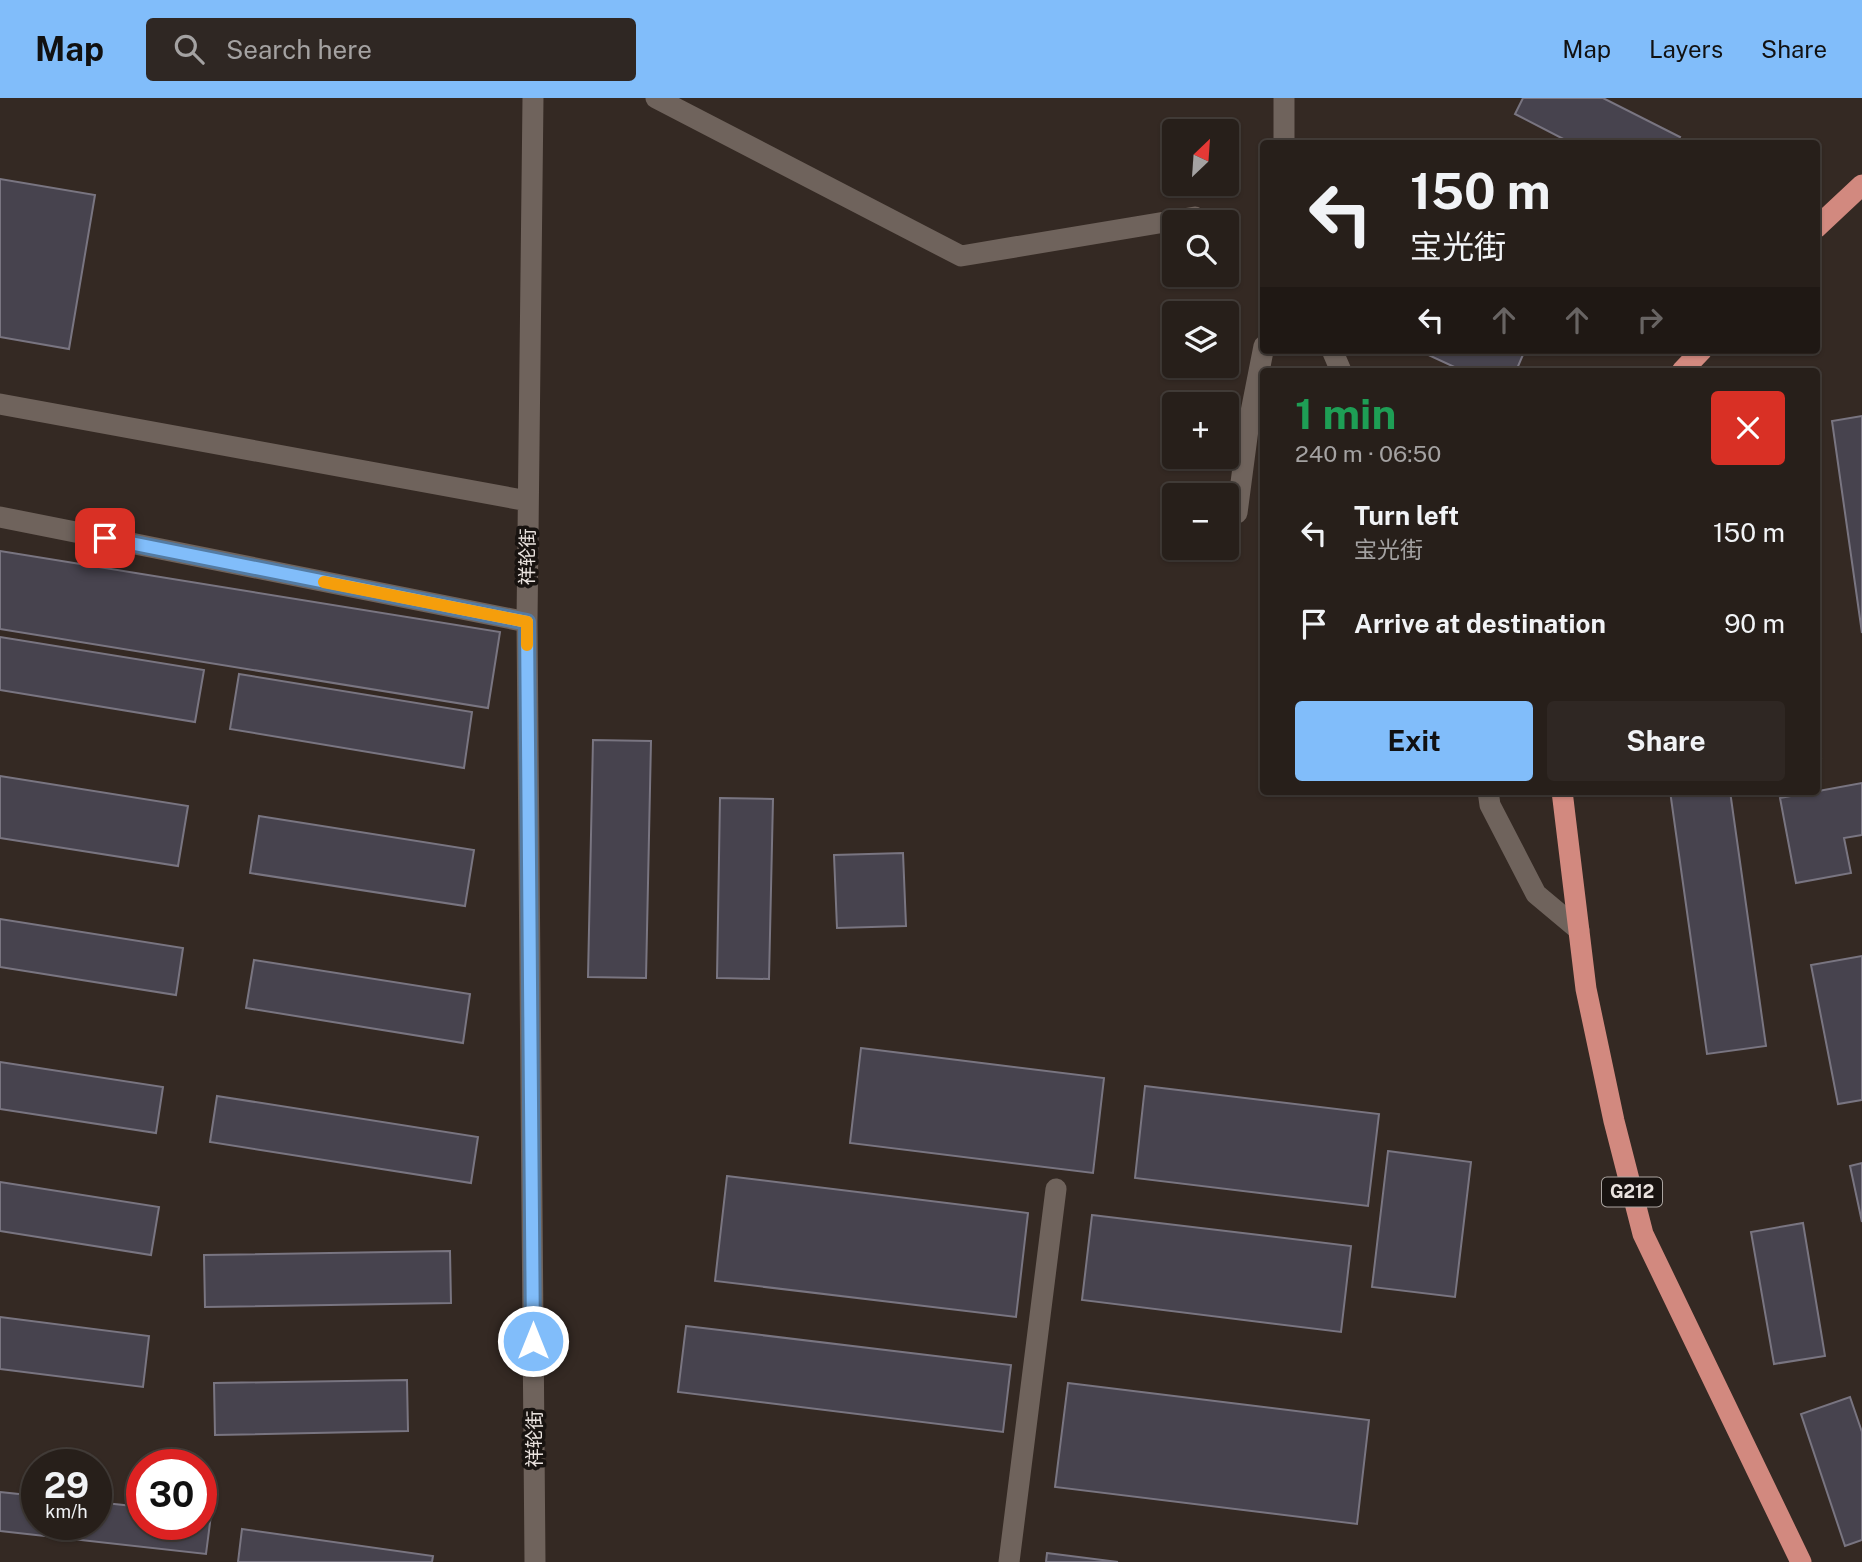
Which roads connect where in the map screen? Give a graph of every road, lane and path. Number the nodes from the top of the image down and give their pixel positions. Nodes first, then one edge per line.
1 (533, 98) edge
2 (656, 98) edge
3 (1284, 98) edge
4 (1284, 140) edge
5 (1862, 185) edge
6 (1162, 223) edge
7 (1820, 224) edge
8 (1262, 354) edge
9 (1698, 354) edge
10 (1685, 368) edge
11 (0, 404) edge
12 (1239, 498) edge
13 (528, 500) junction
14 (0, 517) edge
15 (527, 622) junction
16 (1489, 795) edge
17 (1562, 795) edge
18 (1579, 930) junction
19 (1056, 1189) dead end
20 (535, 1562) edge
21 (1009, 1562) edge
22 (1801, 1562) edge

1 - 13 street, 祥轮街
2 - 6 street
3 - 4 street
5 - 7 highway
8 - 12 street
9 - 10 highway
11 - 13 street
13 - 15 street, 祥轮街
14 - 15 street
15 - 20 street, 祥轮街
16 - 18 street
17 - 18 highway, G212
18 - 22 highway, G212
19 - 21 street

